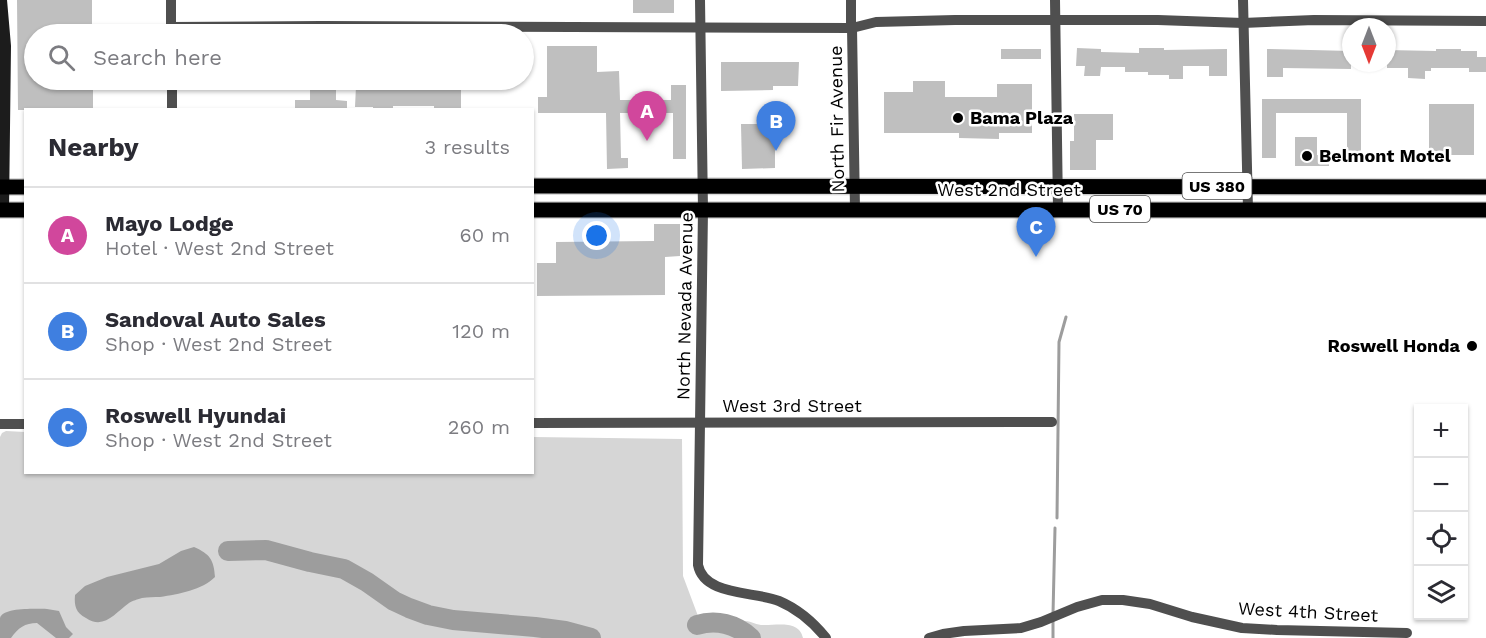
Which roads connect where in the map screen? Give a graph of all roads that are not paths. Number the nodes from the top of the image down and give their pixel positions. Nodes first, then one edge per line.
1 (2, 0) edge
2 (171, 0) edge
3 (700, 0) edge
4 (851, 0) edge
5 (1055, 0) edge
6 (1243, 0) edge
7 (1056, 21) junction
8 (1486, 21) edge
9 (1243, 23) junction
10 (171, 24) edge
11 (534, 27) edge
12 (700, 27) junction
13 (852, 28) junction
14 (172, 90) edge
15 (172, 108) edge
16 (855, 185) junction
17 (534, 186) edge
18 (703, 186) junction
19 (1058, 186) junction
20 (1248, 186) junction
21 (2, 187) edge
22 (24, 187) edge
23 (1486, 187) edge
24 (855, 209) junction
25 (1058, 209) junction
26 (1248, 209) junction
27 (24, 210) edge
28 (534, 210) edge
29 (703, 210) junction
30 (1486, 210) edge
31 (1, 214) edge
32 (699, 422) junction
33 (534, 423) edge
34 (1052, 423) dead end
35 (0, 424) edge
36 (24, 424) edge
37 (1407, 633) dead end
38 (826, 638) edge
39 (929, 638) edge

1 - 21 street
2 - 10 street
3 - 12 street, North Nevada Avenue
4 - 13 street, North Fir Avenue
5 - 7 street
6 - 9 street
7 - 9 street
7 - 13 street
7 - 19 street
8 - 9 street
9 - 20 street
11 - 12 street
12 - 13 street
12 - 18 street, North Nevada Avenue
13 - 16 street, North Fir Avenue
14 - 15 street
16 - 18 main road, West 2nd Street / US 380
16 - 19 main road, West 2nd Street / US 380
16 - 24 street, North Fir Avenue
17 - 18 main road, West 2nd Street / US 380
18 - 29 street, North Nevada Avenue
19 - 20 main road, West 2nd Street / US 380
19 - 25 street
20 - 23 main road, West 2nd Street / US 380
20 - 26 street
21 - 22 main road
21 - 31 street
24 - 25 main road, West 2nd Street / US 70
24 - 29 main road, West 2nd Street / US 70
25 - 26 main road, West 2nd Street / US 70
26 - 30 main road, West 2nd Street / US 70
27 - 31 main road
28 - 29 main road, West 2nd Street / US 70
29 - 32 street, North Nevada Avenue
32 - 33 street, West 3rd Street
32 - 34 street, West 3rd Street
32 - 38 street, North Nevada Avenue
35 - 36 street
37 - 39 street, West 4th Street

